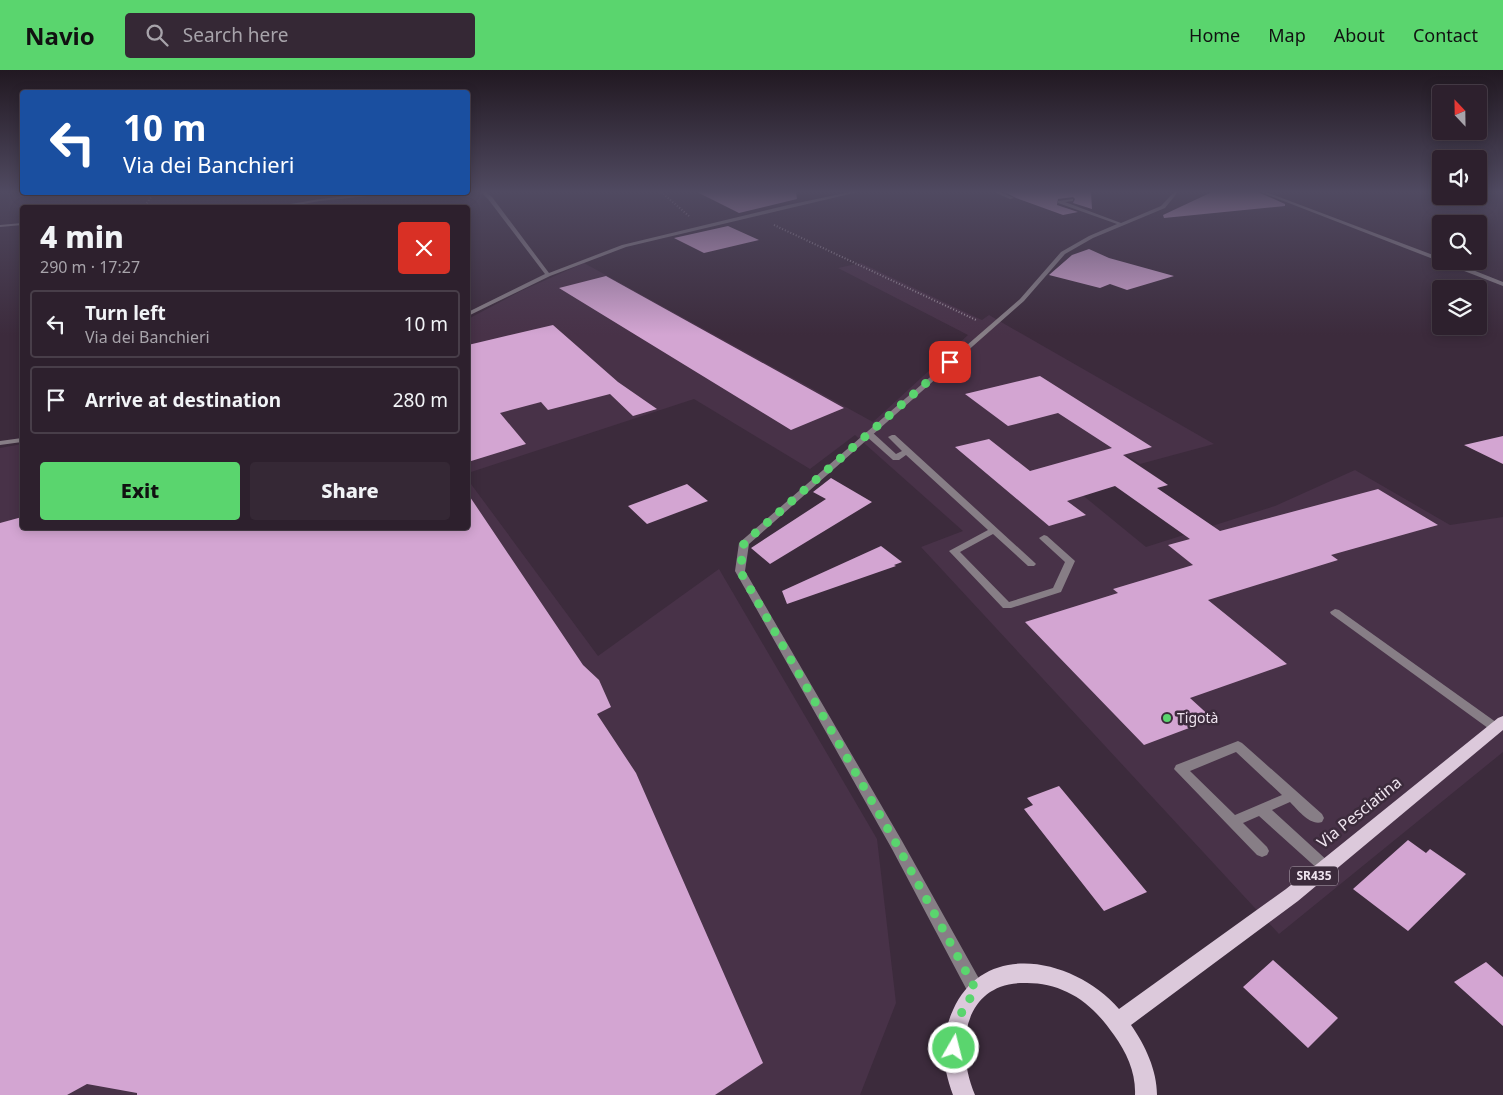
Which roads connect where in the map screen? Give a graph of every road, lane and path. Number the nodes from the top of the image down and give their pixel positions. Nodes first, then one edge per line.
1 (522, 240) edge
2 (647, 240) edge
3 (806, 240) edge
4 (1088, 240) edge
5 (1387, 240) edge
6 (1432, 257) edge
7 (1466, 270) edge
8 (548, 275) junction
9 (1503, 284) edge
10 (470, 313) edge
11 (991, 327) junction
12 (869, 434) junction
13 (892, 437) dead end
14 (20, 440) edge
15 (0, 443) edge
16 (907, 450) junction
17 (994, 530) junction
18 (1044, 538) dead end
19 (1031, 564) dead end
20 (1335, 612) dead end
21 (1499, 725) edge
22 (1292, 796) junction
23 (1261, 810) junction
24 (1317, 818) dead end
25 (1233, 822) junction
26 (1262, 851) dead end
27 (1325, 867) junction
28 (976, 990) junction
29 (1118, 1022) junction
30 (964, 1095) edge
31 (1146, 1095) edge

1 - 8 street
2 - 8 street
3 - 11 path
4 - 11 street
5 - 6 street
7 - 9 street
8 - 10 street
11 - 12 street
12 - 16 street
12 - 28 street
13 - 16 street
14 - 15 street
16 - 17 street
17 - 18 street
17 - 19 street
20 - 21 street
21 - 27 main road, Via Pesciatina / SR435
22 - 23 street
22 - 24 street
22 - 25 street
23 - 25 street
23 - 27 street
25 - 26 street
27 - 29 main road, Via Pesciatina / SR435
28 - 29 main road
28 - 30 main road
29 - 31 main road

